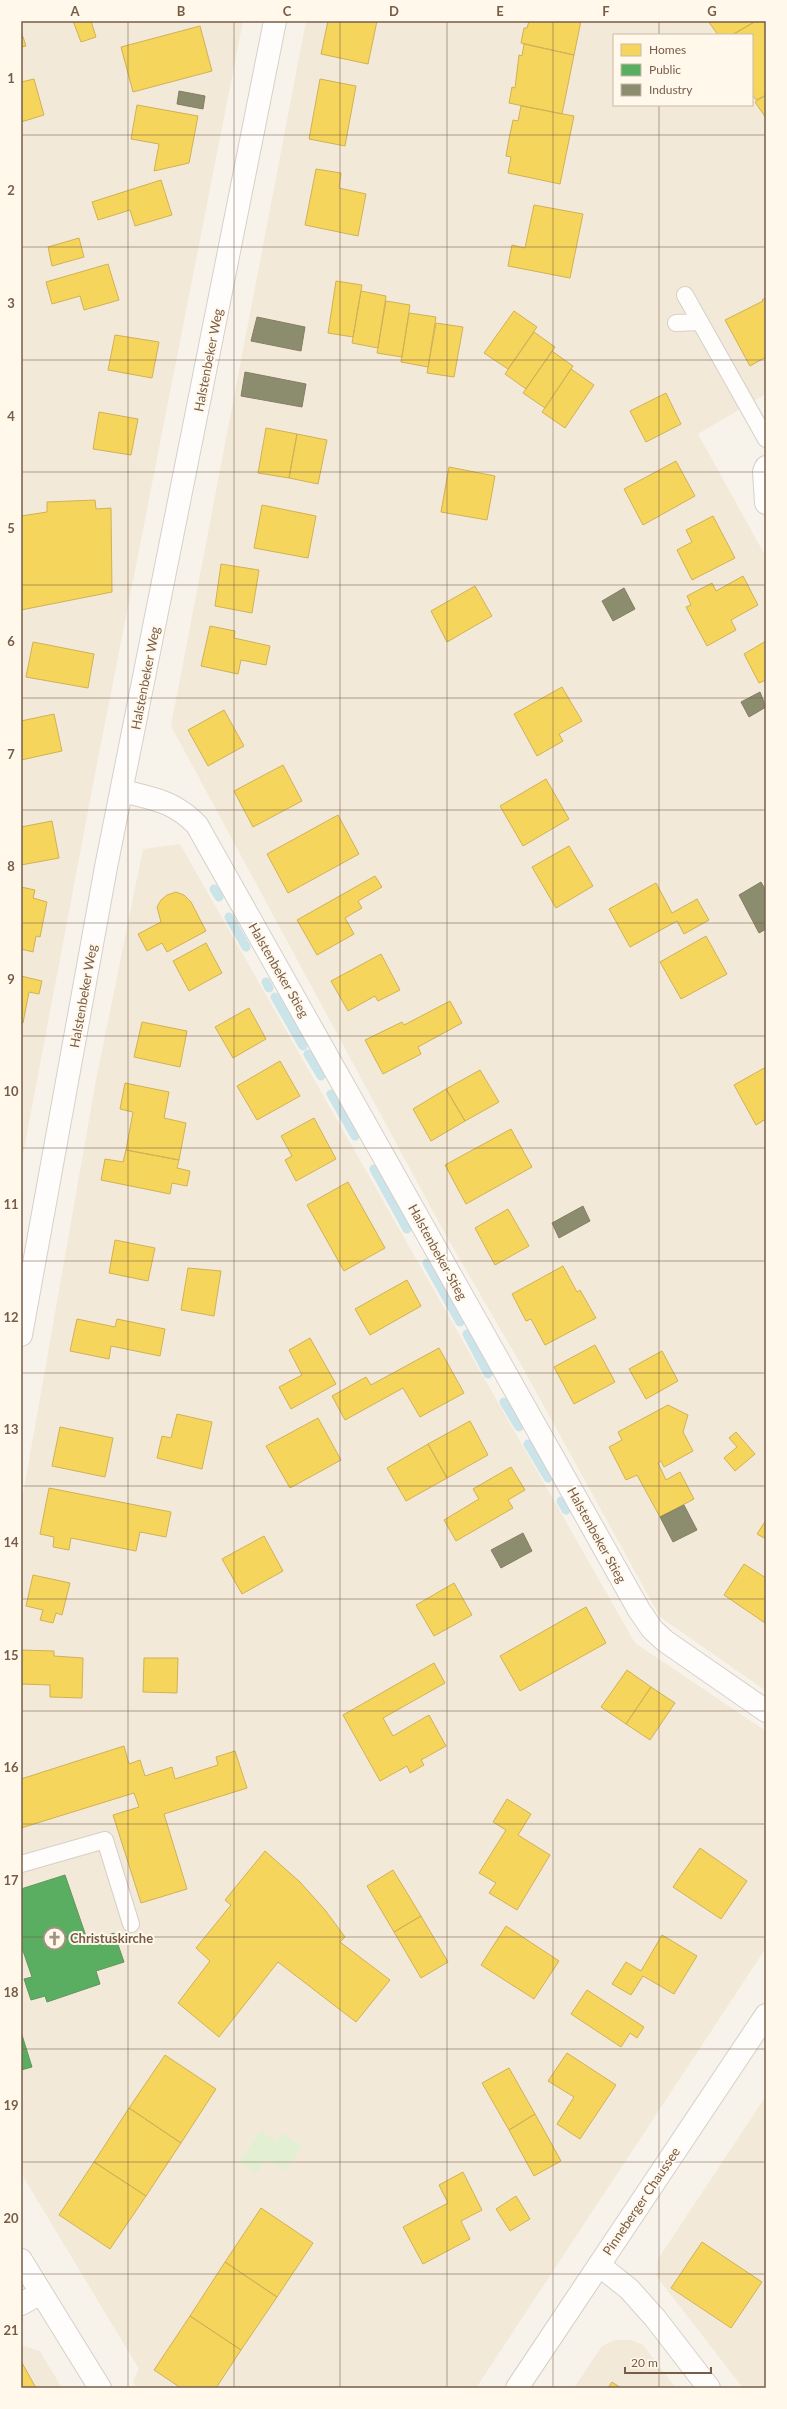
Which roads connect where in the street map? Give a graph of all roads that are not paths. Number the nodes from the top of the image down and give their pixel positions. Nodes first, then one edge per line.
1 (275, 21) edge
2 (685, 296) dead end
3 (699, 322) junction
4 (676, 323) dead end
5 (766, 439) edge
6 (766, 467) edge
7 (766, 503) edge
8 (123, 791) junction
9 (21, 1335) edge
10 (766, 1711) edge
11 (21, 1864) edge
12 (131, 1924) dead end
13 (766, 2015) edge
14 (21, 2260) edge
15 (599, 2265) junction
16 (41, 2293) junction
17 (21, 2304) edge
18 (100, 2388) edge
19 (518, 2388) edge
20 (709, 2388) edge

1 - 8 street, Halstenbeker Weg
2 - 3 lane
3 - 4 lane
3 - 5 lane
6 - 7 street
8 - 9 street, Halstenbeker Weg
8 - 10 street, Halstenbeker Stieg
11 - 12 lane
13 - 15 street, Pinneberger Chaussee
14 - 16 street
15 - 19 street, Pinneberger Chaussee
15 - 20 street
16 - 17 street
16 - 18 street

